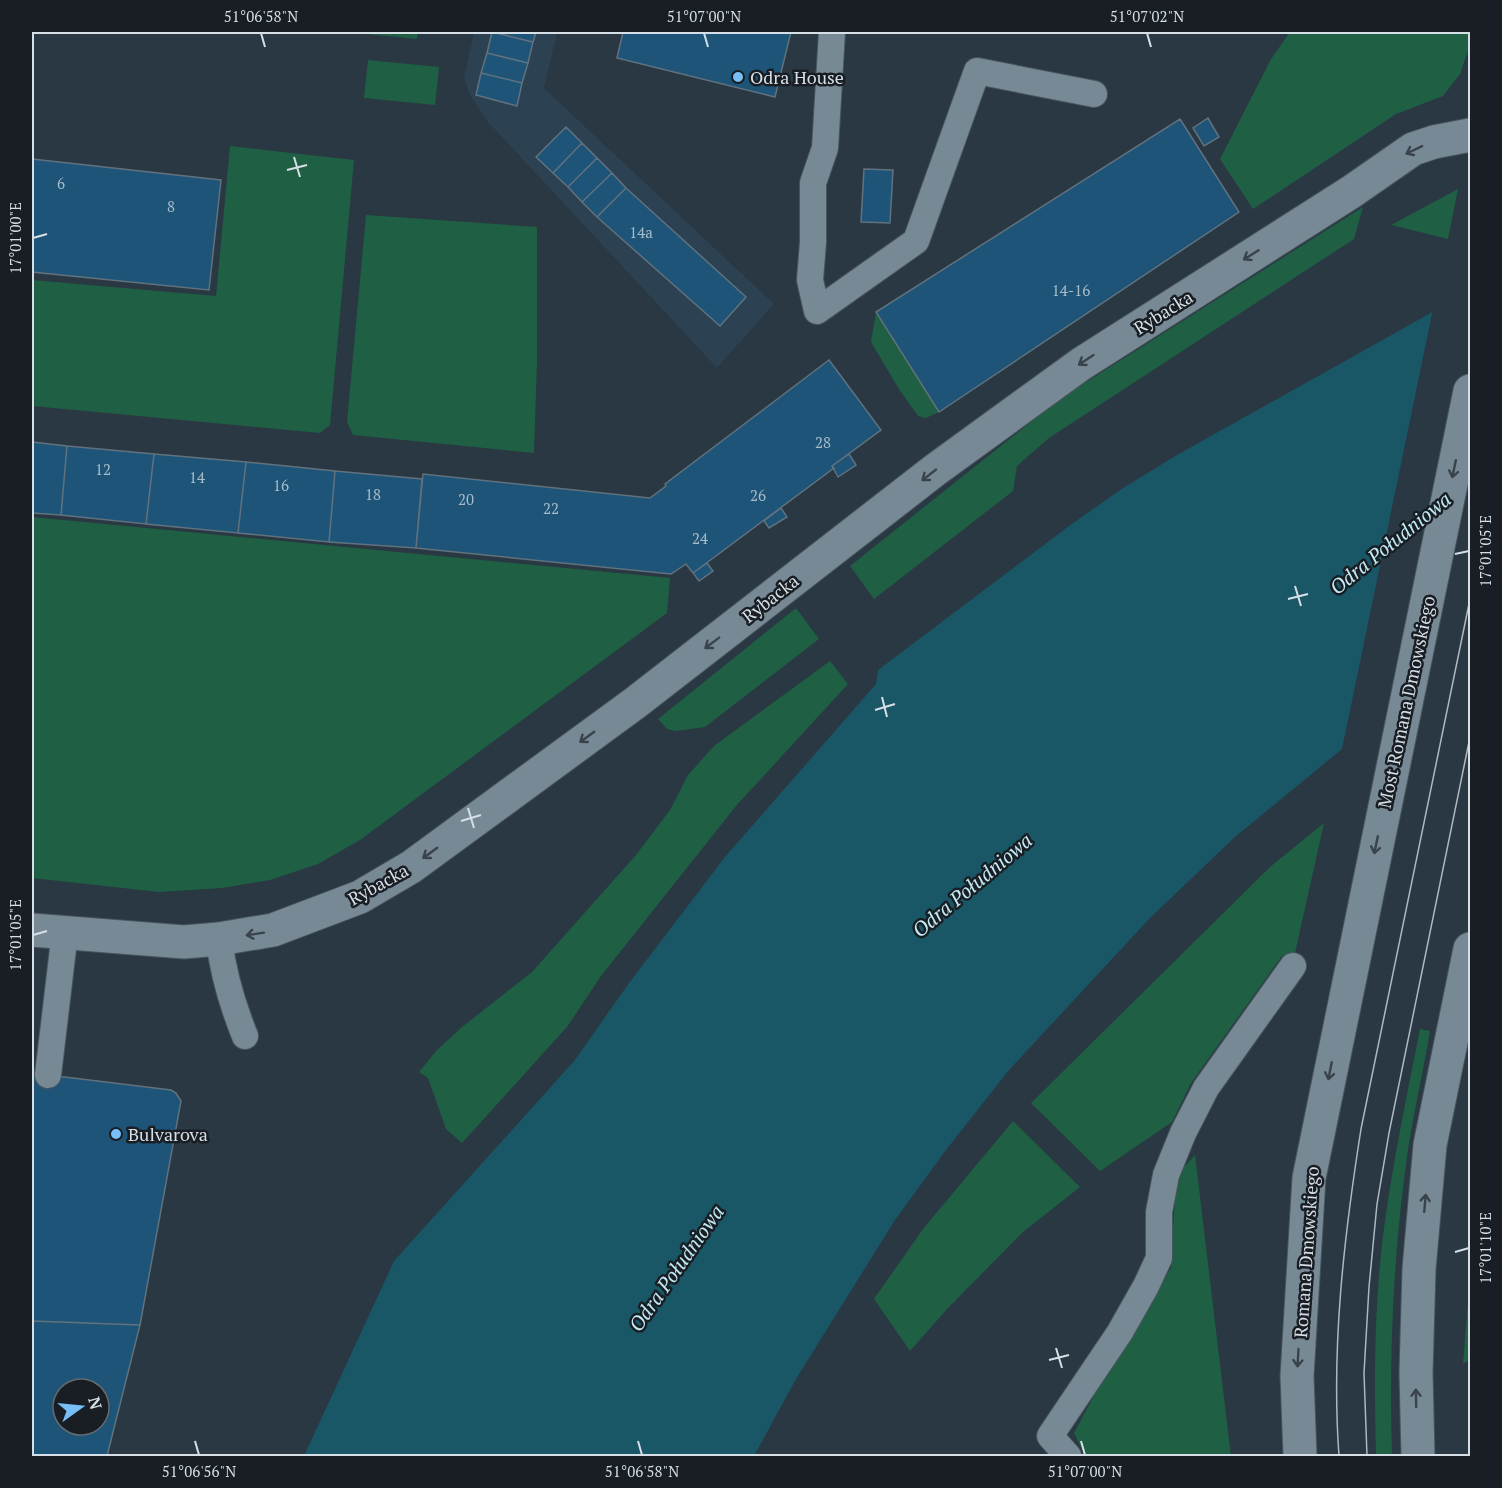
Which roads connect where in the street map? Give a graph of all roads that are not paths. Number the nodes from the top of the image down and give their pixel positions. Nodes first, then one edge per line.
1 (832, 32) edge
2 (1094, 94) dead end
3 (1470, 135) edge
4 (1470, 391) edge
5 (32, 930) edge
6 (64, 932) junction
7 (219, 939) junction
8 (1470, 949) edge
9 (1293, 966) dead end
10 (1341, 1013) joint
11 (245, 1036) dead end
12 (48, 1075) dead end
13 (1068, 1456) edge
14 (1300, 1456) edge
15 (1418, 1456) edge

1 - 2 lane
3 -> 7 street, Rybacka
4 -> 10 street, Most Romana Dmowskiego
5 - 6 street, Rybacka
6 - 7 street, Rybacka
6 - 12 lane
7 - 11 lane
15 -> 8 street
9 - 13 lane
10 -> 14 street, Romana Dmowskiego

